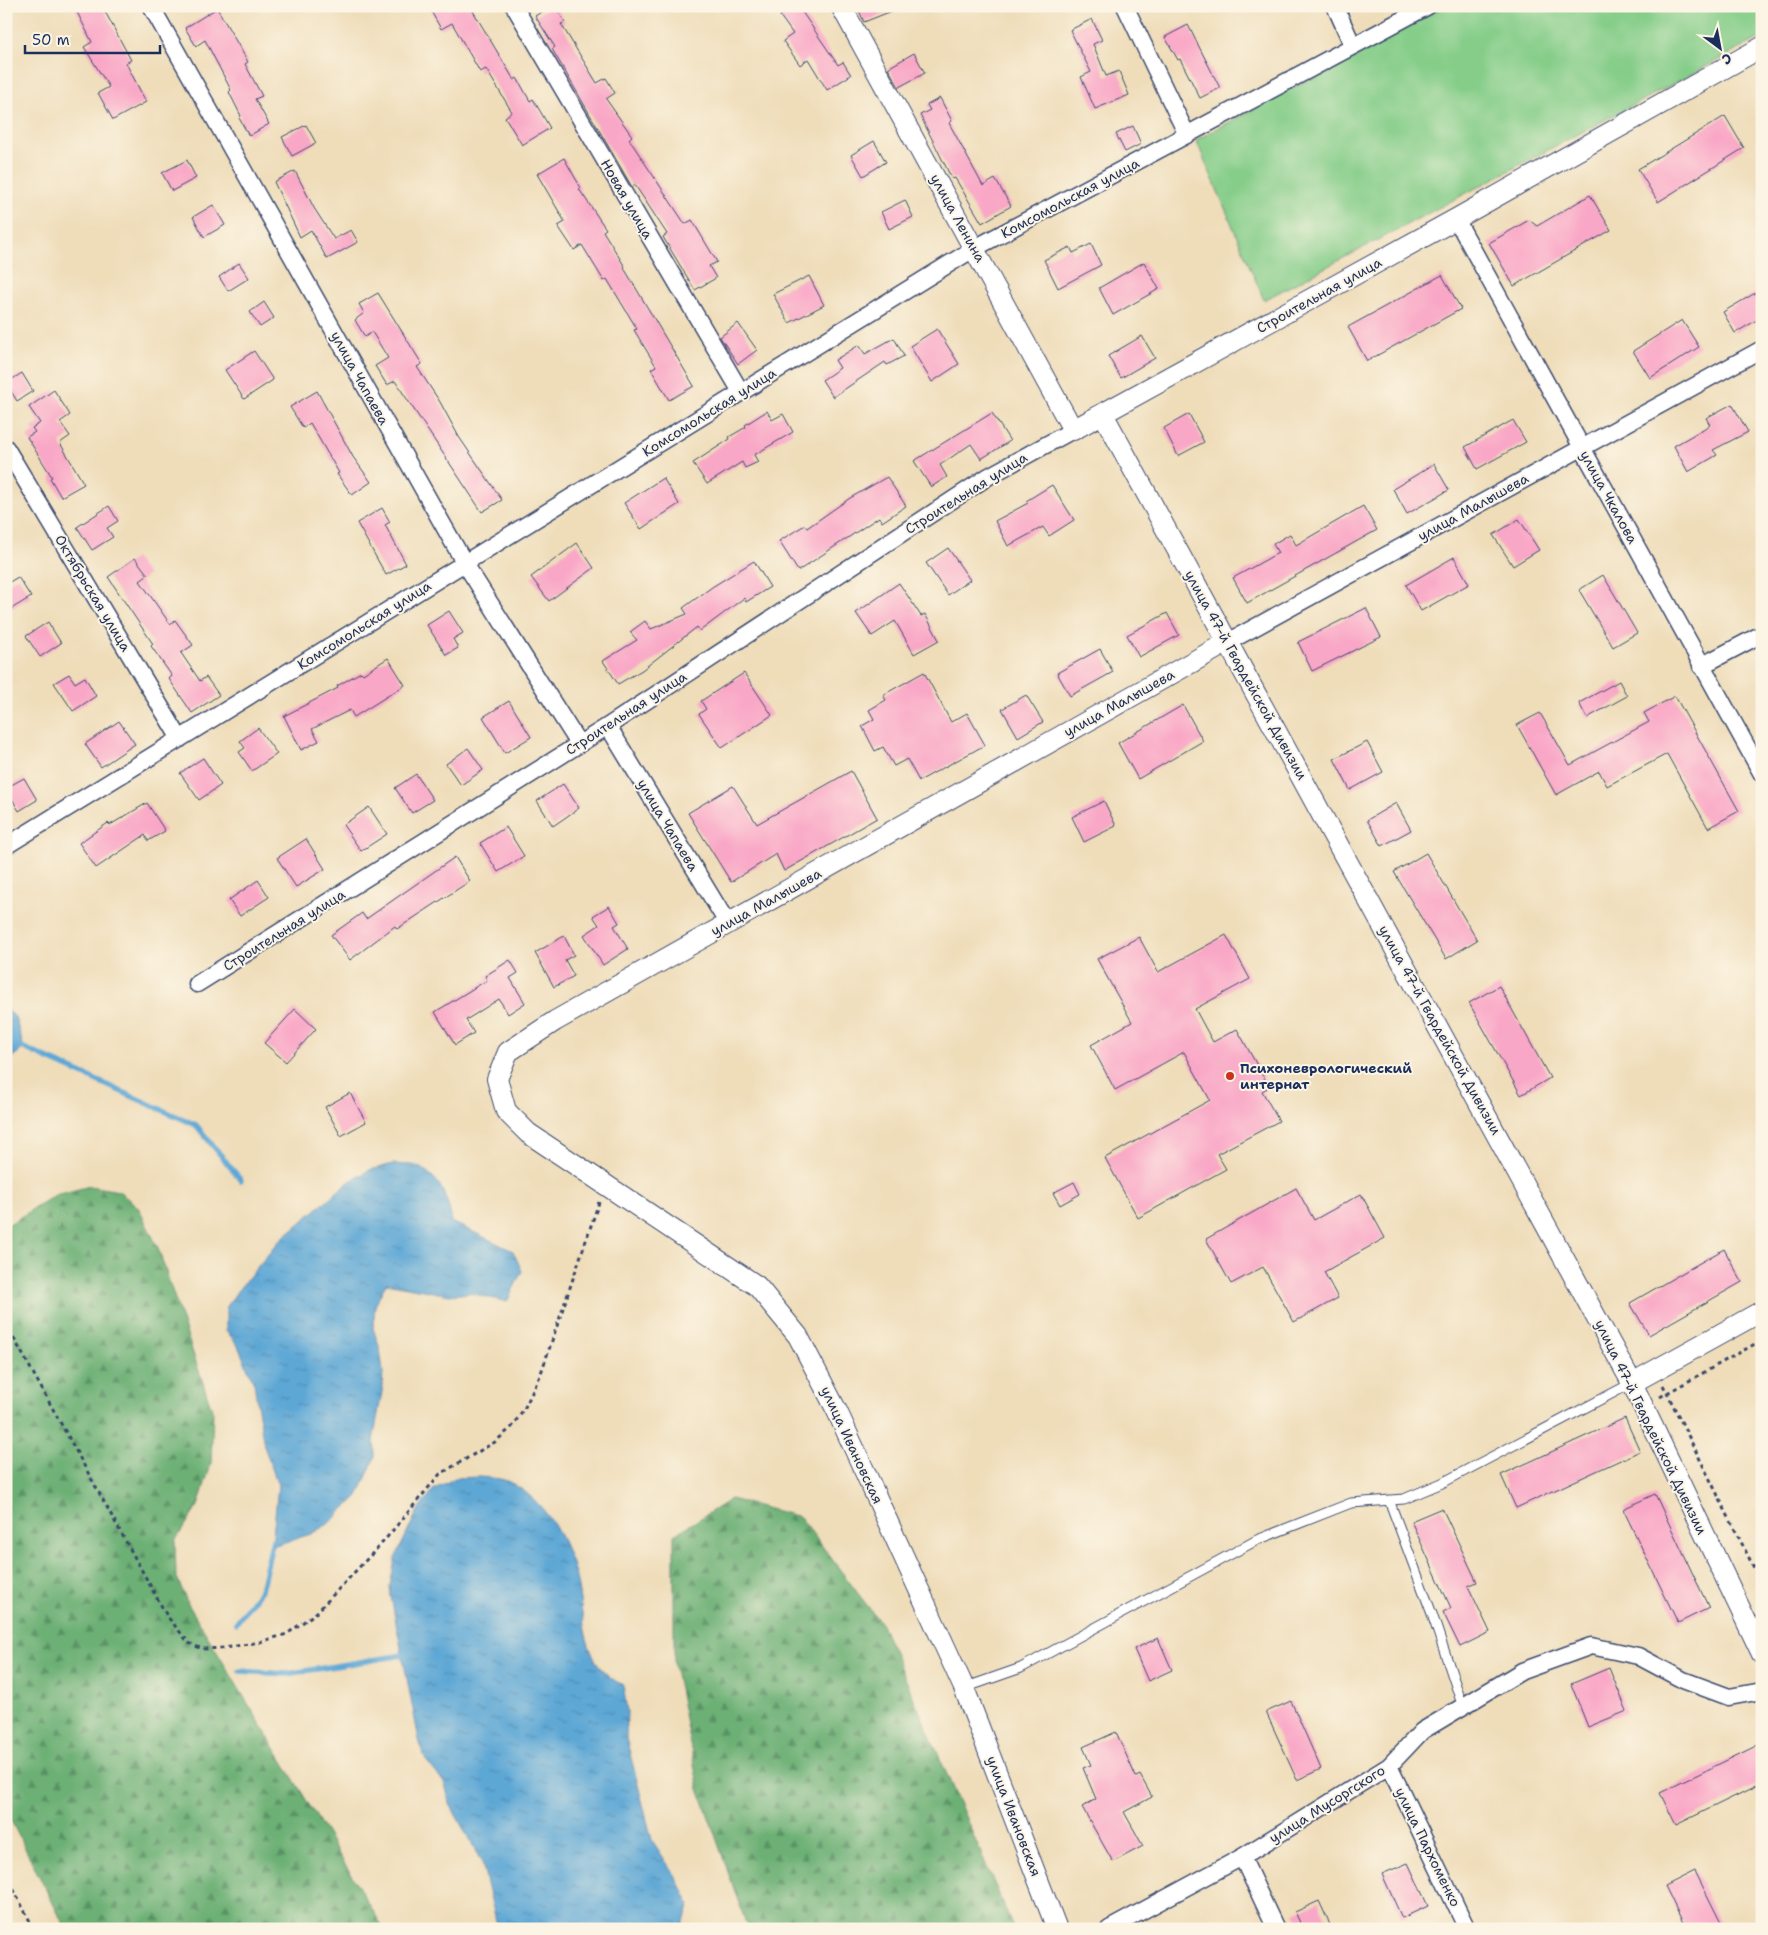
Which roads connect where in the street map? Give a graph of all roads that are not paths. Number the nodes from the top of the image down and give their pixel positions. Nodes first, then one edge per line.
1 (151, 6) edge
2 (514, 6) edge
3 (841, 6) edge
4 (1125, 6) edge
5 (1335, 6) edge
6 (1428, 6) edge
7 (1354, 46) junction
8 (1762, 47) edge
9 (1187, 135) junction
10 (1456, 219) junction
11 (975, 248) junction
12 (1762, 349) edge
13 (741, 392) junction
14 (1102, 414) junction
15 (1073, 430) junction
16 (1581, 447) junction
17 (6, 448) edge
18 (464, 562) junction
19 (1762, 634) edge
20 (1228, 642) junction
21 (1701, 666) junction
22 (608, 726) junction
23 (180, 739) junction
24 (579, 744) junction
25 (1762, 774) edge
26 (6, 846) edge
27 (728, 924) junction
28 (197, 984) dead end
29 (497, 1080) joint
30 (1762, 1311) edge
31 (1632, 1383) junction
32 (1389, 1500) junction
33 (1762, 1654) edge
34 (964, 1688) junction
35 (1762, 1691) edge
36 (1463, 1707) junction
37 (1389, 1766) junction
38 (1242, 1857) junction
39 (1057, 1929) edge
40 (1109, 1929) edge
41 (1276, 1929) edge
42 (1467, 1929) edge

1 - 18 street, улица Чапаева
2 - 13 street, Новая улица
3 - 11 street, улица Ленина
4 - 9 street
5 - 7 street
6 - 7 street, Комсомольская улица
7 - 9 street, Комсомольская улица
8 - 10 street, Строительная улица
9 - 11 street, Комсомольская улица
10 - 14 street, Строительная улица
10 - 16 street, улица Чкалова
11 - 13 street, Комсомольская улица
11 - 15 street, улица Ленина
12 - 16 street, улица Малышева
13 - 18 street, Комсомольская улица
14 - 15 street, Строительная улица
14 - 20 street, улица 47-й Гвардейской Дивизии
15 - 22 street, Строительная улица
16 - 20 street, улица Малышева
16 - 21 street, улица Чкалова
17 - 23 street, Октябрьская улица
18 - 23 street, Комсомольская улица
18 - 24 street, улица Чапаева
19 - 21 street
20 - 27 street, улица Малышева
20 - 31 street, улица 47-й Гвардейской Дивизии
21 - 25 street, улица Чкалова
22 - 24 street, Строительная улица
22 - 27 street, улица Чапаева
23 - 26 street, Комсомольская улица
24 - 28 street, Строительная улица
27 - 29 street, улица Малышева
29 - 34 street, улица Ивановская
30 - 31 street
31 - 32 lane
31 - 33 street, улица 47-й Гвардейской Дивизии
32 - 34 lane
32 - 36 lane
34 - 39 street, улица Ивановская
35 - 36 street, улица Мусоргского
36 - 37 street, улица Мусоргского
37 - 38 street, улица Мусоргского
37 - 42 street, улица Пархоменко
38 - 40 street, улица Мусоргского
38 - 41 street

